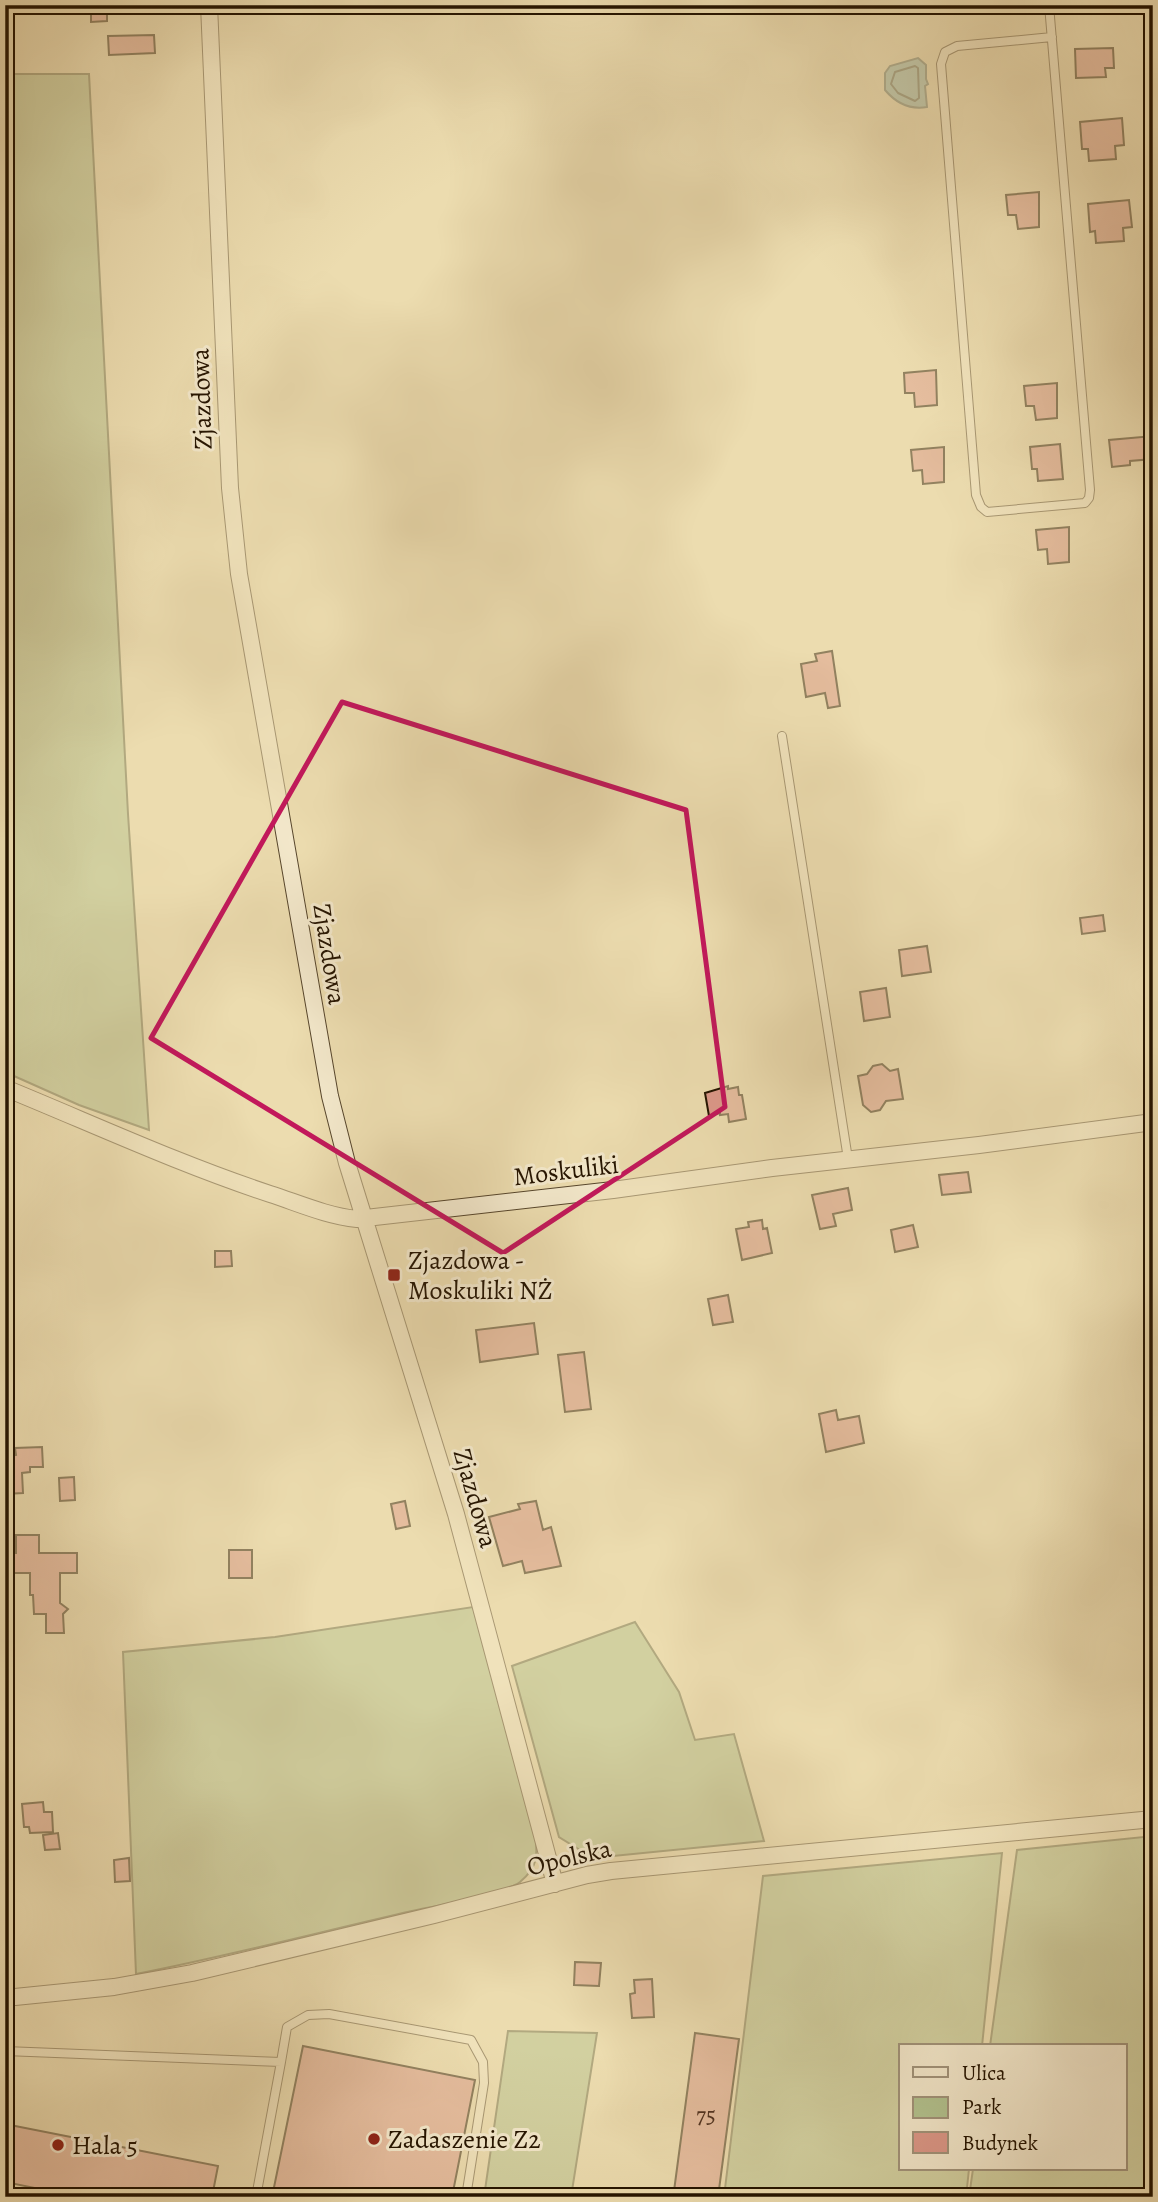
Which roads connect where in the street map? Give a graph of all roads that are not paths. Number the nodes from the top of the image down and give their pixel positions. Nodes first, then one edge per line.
1 (209, 5) edge
2 (1049, 5) edge
3 (1052, 37) junction
4 (782, 736) dead end
5 (5, 1088) edge
6 (1153, 1122) edge
7 (848, 1159) junction
8 (365, 1218) junction
9 (1153, 1819) edge
10 (555, 1884) junction
11 (5, 1956) edge
12 (6, 1998) edge
13 (5, 2051) edge
14 (281, 2062) junction
15 (256, 2197) edge
16 (466, 2197) edge

1 - 8 street, Zjazdowa
2 - 3 lane
3 - 3 lane
4 - 7 lane
5 - 8 street, Moskuliki
6 - 7 street, Moskuliki
7 - 8 street, Moskuliki
8 - 10 street, Zjazdowa
9 - 10 street, Opolska
10 - 12 street, Opolska
11 - 12 lane
13 - 14 lane
14 - 15 lane
14 - 16 lane

